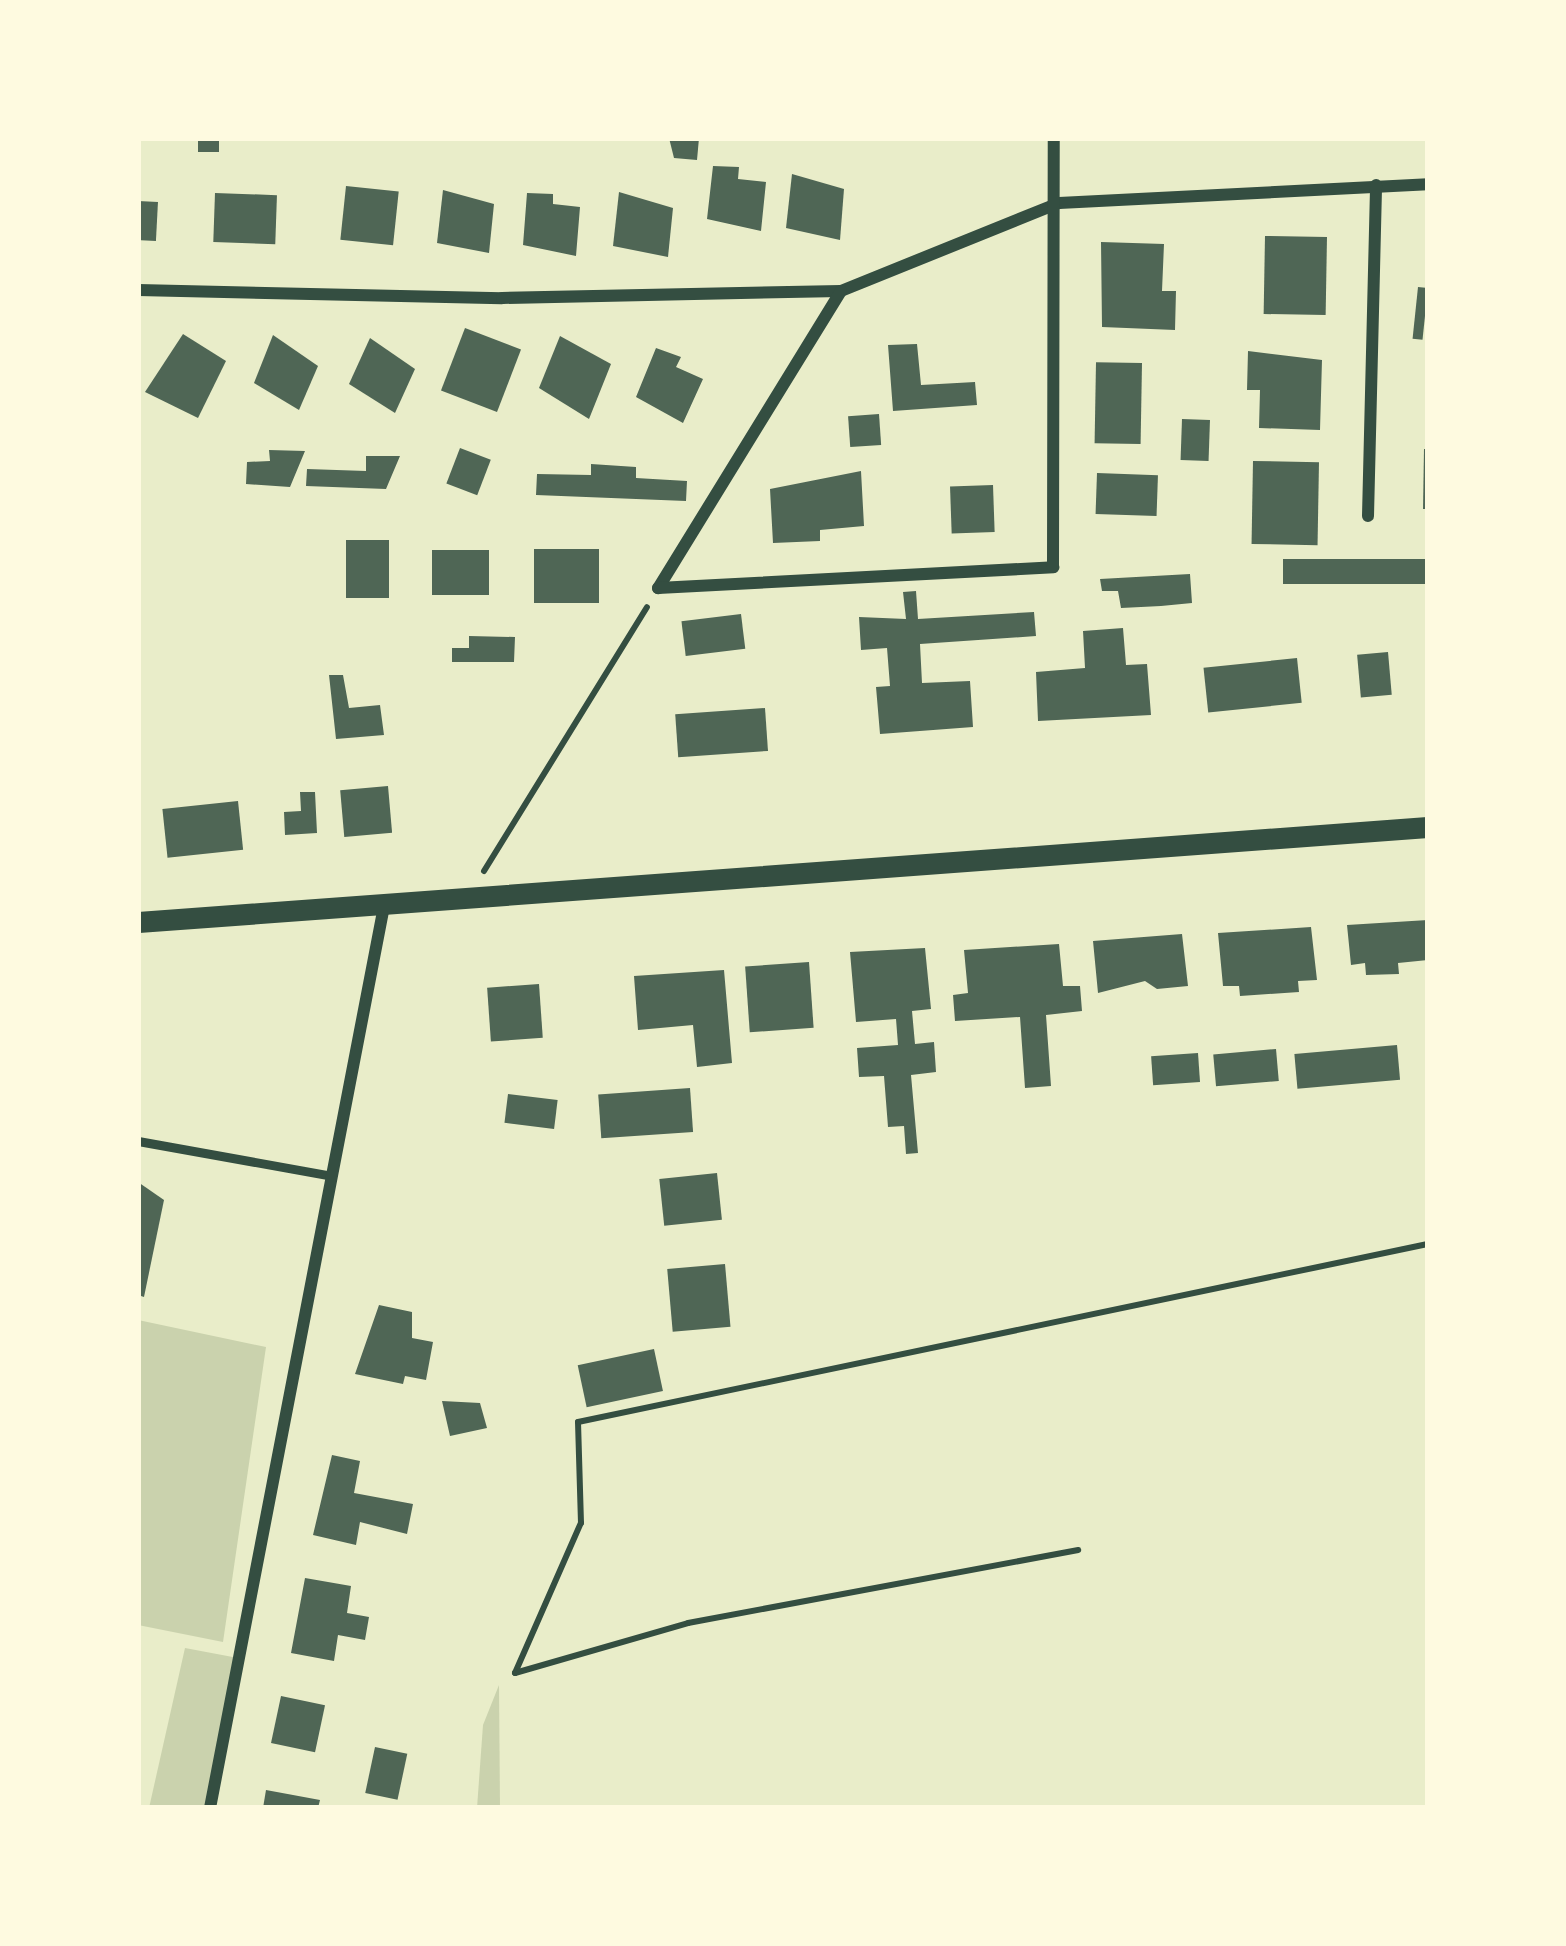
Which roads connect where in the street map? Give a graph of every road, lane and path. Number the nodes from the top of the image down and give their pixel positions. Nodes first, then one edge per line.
1 (1054, 138) edge
2 (1428, 184) edge
3 (1376, 185) junction
4 (1059, 202) junction
5 (138, 290) edge
6 (841, 291) junction
7 (1368, 516) dead end
8 (658, 588) junction
9 (1428, 827) edge
10 (500, 872) dead end
11 (384, 906) junction
12 (138, 922) edge
13 (138, 1141) edge
14 (332, 1176) junction
15 (1428, 1244) edge
16 (1078, 1550) dead end
17 (210, 1808) edge

1 - 4 street
2 - 3 street
3 - 4 street
3 - 7 street
4 - 6 street
4 - 8 street
5 - 6 street
6 - 8 street
8 - 10 path
9 - 11 street
11 - 12 street
11 - 14 street
13 - 14 lane
14 - 17 street
15 - 16 path

